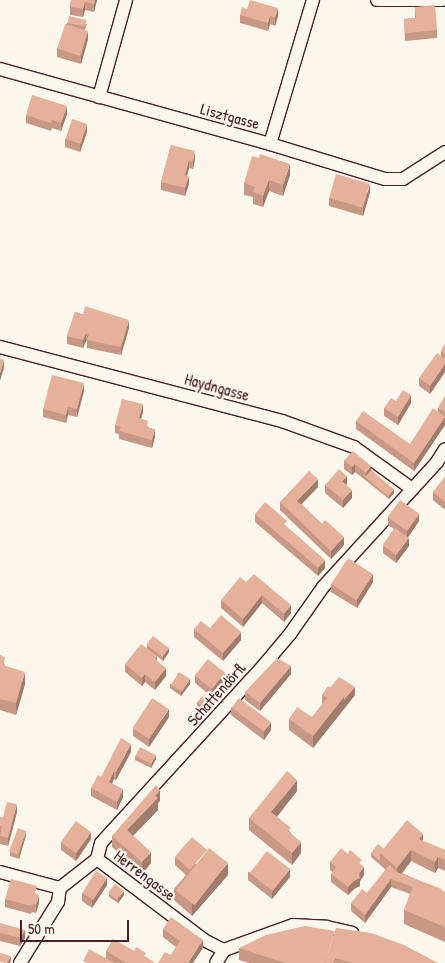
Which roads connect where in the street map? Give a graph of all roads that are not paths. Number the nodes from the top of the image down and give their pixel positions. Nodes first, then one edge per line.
1 (126, 0) edge
2 (313, 0) edge
3 (377, 0) edge
4 (442, 0) edge
5 (0, 69) edge
6 (99, 97) junction
7 (270, 144) junction
8 (445, 152) edge
9 (0, 347) edge
10 (445, 449) edge
11 (412, 489) junction
12 (97, 859) junction
13 (0, 872) edge
14 (60, 888) junction
15 (362, 936) edge
16 (224, 950) junction
17 (20, 963) edge
18 (216, 963) edge

1 - 6 street
2 - 7 street
3 - 4 street
5 - 6 street, Lisztgasse
6 - 7 street, Lisztgasse
7 - 8 street, Lisztgasse
9 - 11 street, Haydngasse
10 - 11 street, Schattendörfl
11 - 12 street, Schattendörfl
12 - 14 street, Schattendörfl
12 - 16 street, Herrengasse
13 - 14 street
14 - 17 street
15 - 16 street
16 - 18 street

